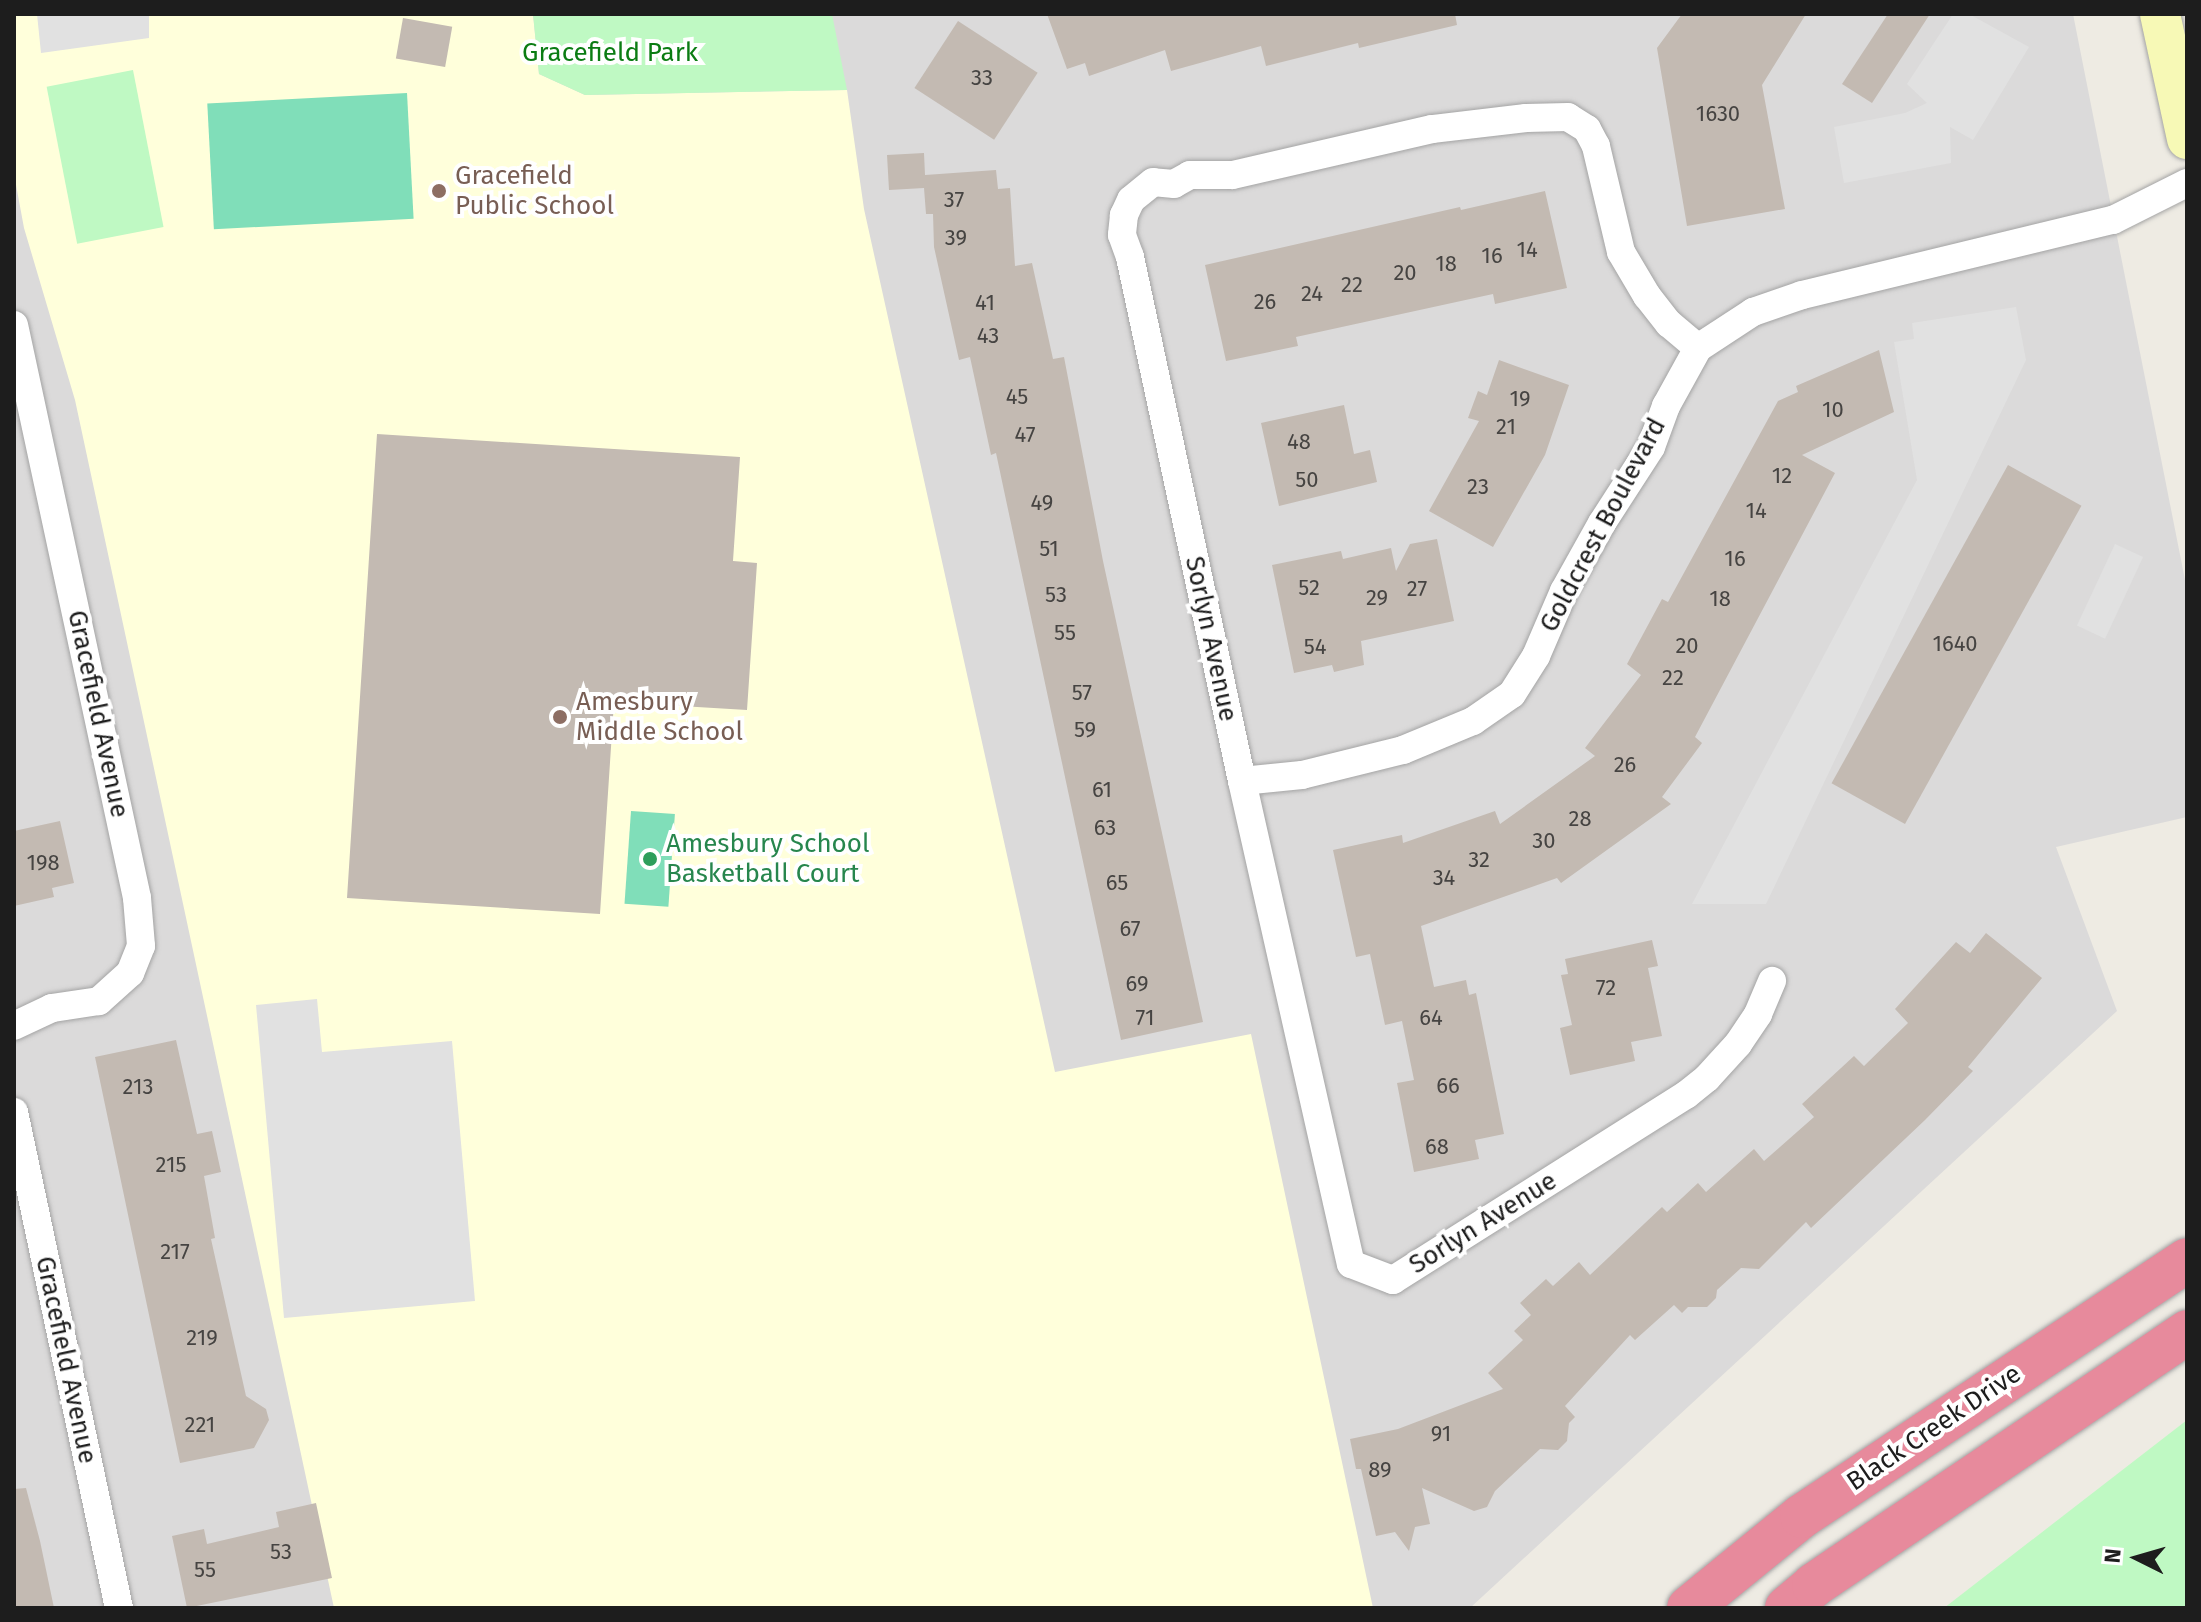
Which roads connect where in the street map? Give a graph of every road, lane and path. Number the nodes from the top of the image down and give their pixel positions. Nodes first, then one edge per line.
1 (2160, 14) edge
2 (2187, 139) edge
3 (2187, 183) edge
4 (14, 325) edge
5 (1698, 348) junction
6 (1242, 781) junction
7 (1772, 981) dead end
8 (14, 1026) edge
9 (14, 1112) edge
10 (2187, 1260) edge
11 (2187, 1332) edge
12 (119, 1608) edge
13 (1689, 1608) edge
14 (1787, 1608) edge

1 - 2 main road
3 - 5 street, Goldcrest Boulevard
4 - 8 street, Gracefield Avenue
5 - 6 street, Goldcrest Boulevard
5 - 6 street, Sorlyn Avenue
6 - 7 street, Sorlyn Avenue
9 - 12 street, Gracefield Avenue
10 - 13 highway, Black Creek Drive
11 - 14 highway

